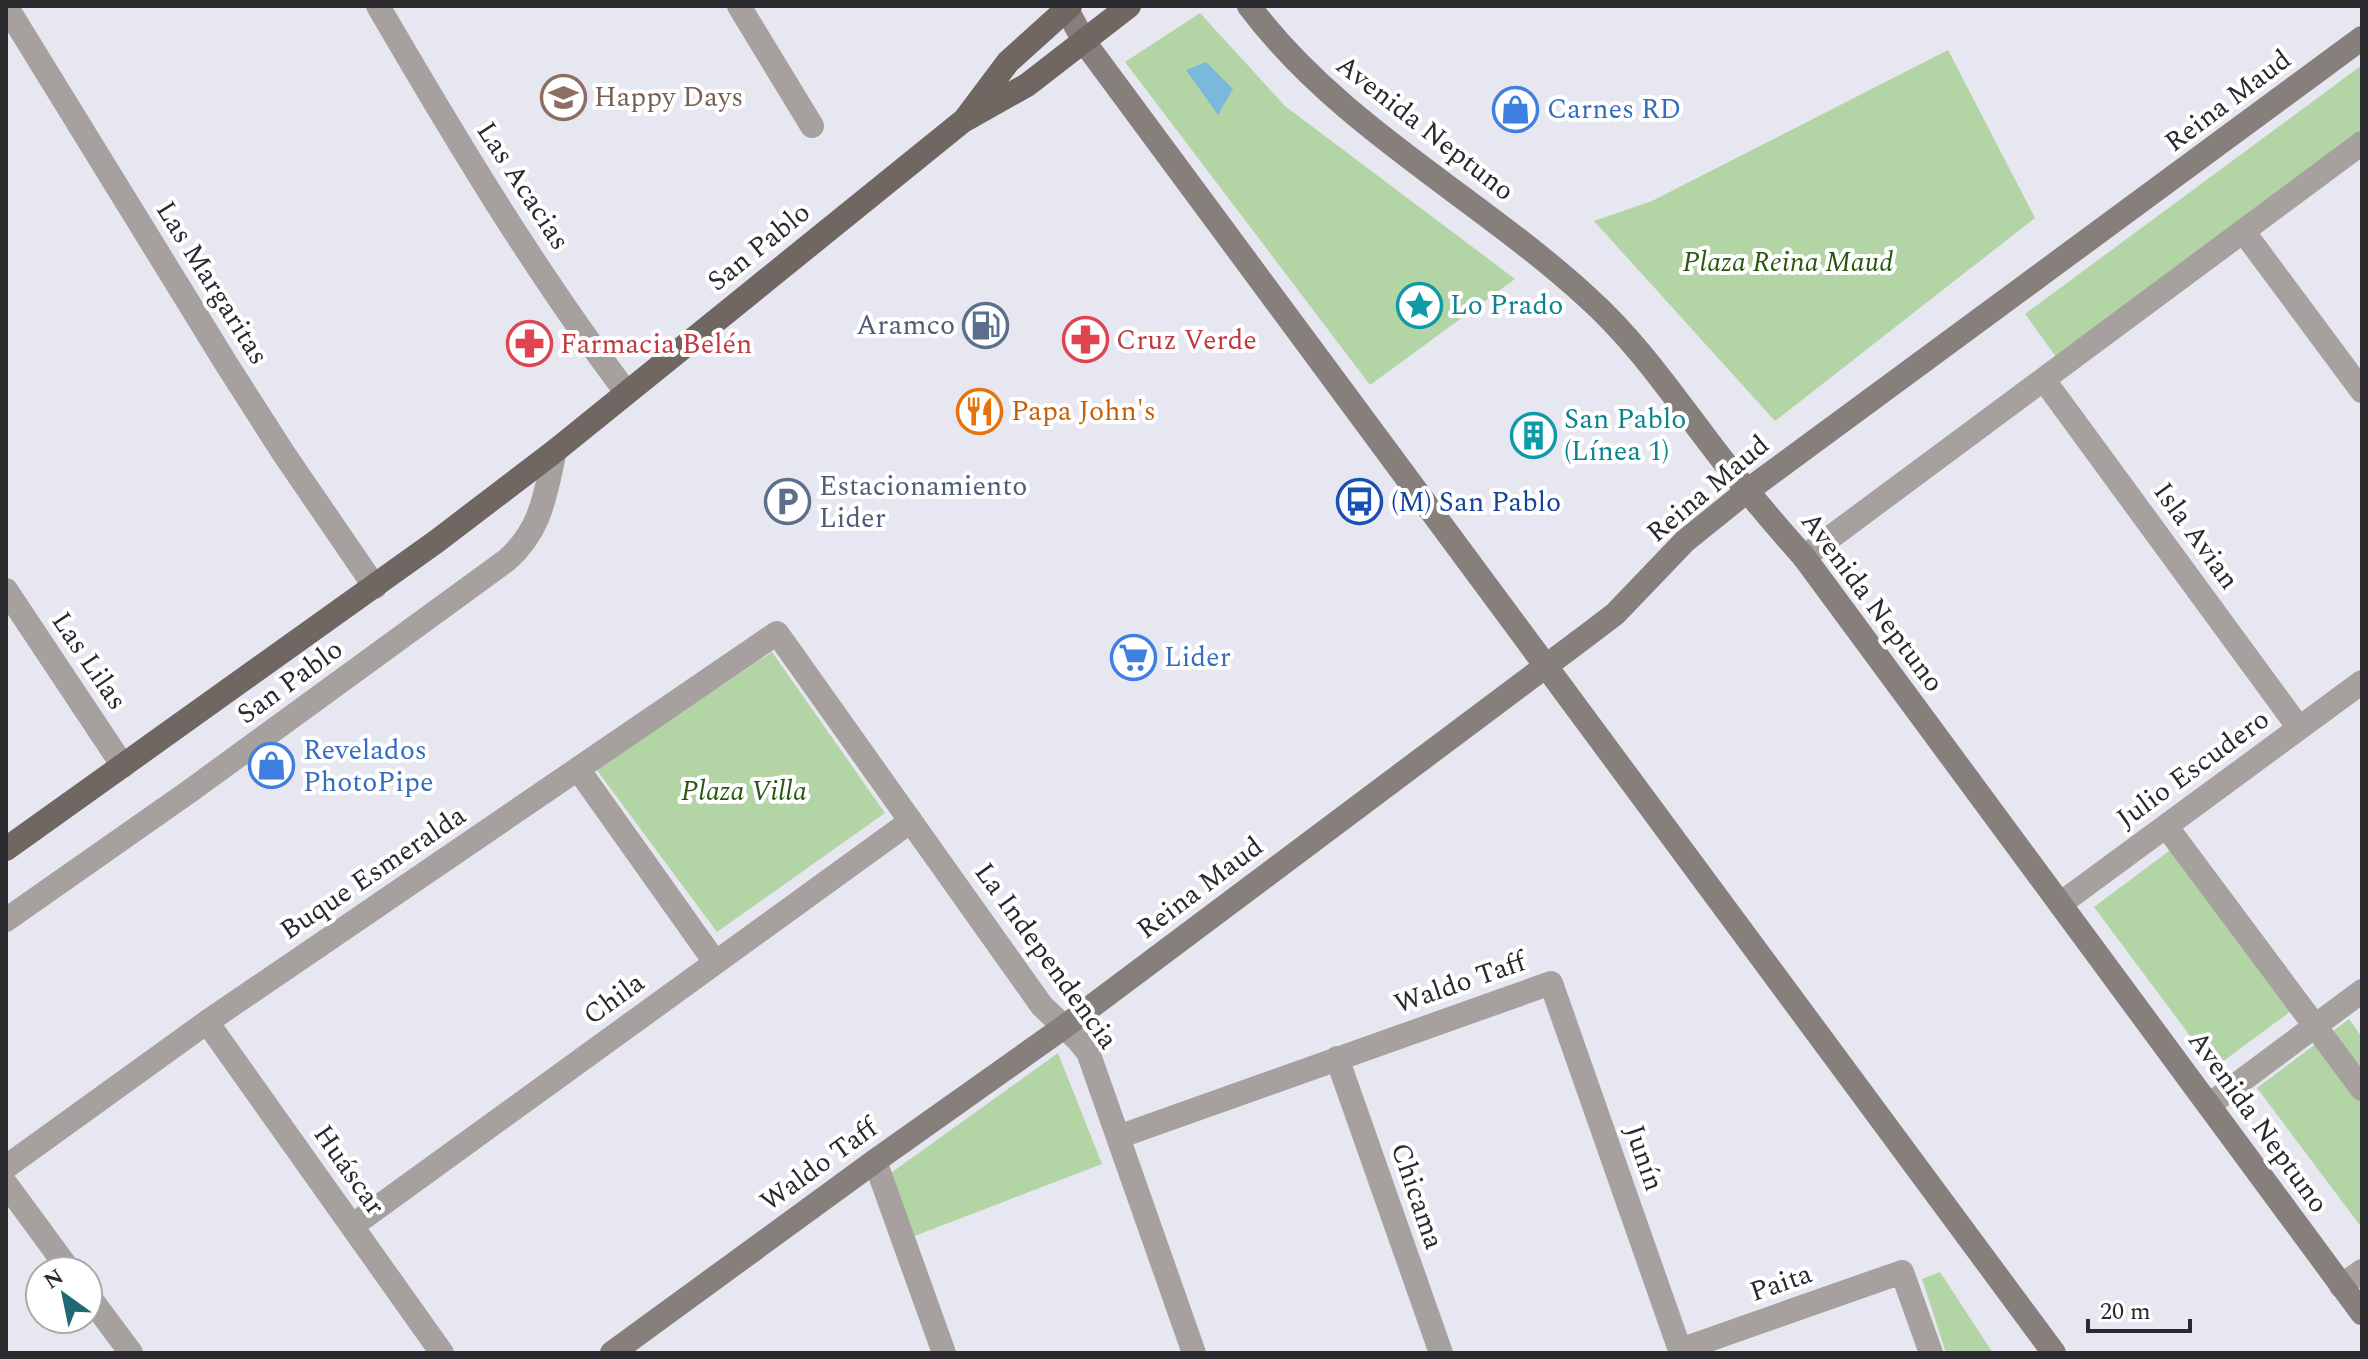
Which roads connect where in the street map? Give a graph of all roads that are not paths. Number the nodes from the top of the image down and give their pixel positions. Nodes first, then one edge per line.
1 (6, 6) edge
2 (378, 6) edge
3 (739, 6) edge
4 (1129, 6) edge
5 (1249, 6) edge
6 (1067, 7) edge
7 (2362, 38) edge
8 (1085, 43) junction
9 (963, 121) junction
10 (812, 126) dead end
11 (2362, 143) edge
12 (2243, 231) junction
13 (2044, 380) junction
14 (2362, 391) edge
15 (626, 392) junction
16 (555, 451) junction
17 (1747, 491) junction
18 (1804, 557) junction
19 (375, 587) junction
20 (6, 590) edge
21 (777, 633) joint
22 (1546, 666) junction
23 (2362, 682) edge
24 (2299, 728) junction
25 (123, 766) junction
26 (578, 769) junction
27 (911, 821) junction
28 (2166, 826) junction
29 (6, 849) edge
30 (2060, 904) junction
31 (6, 920) edge
32 (715, 962) junction
33 (1551, 983) joint
34 (2362, 991) edge
35 (207, 1022) junction
36 (2315, 1026) junction
37 (1064, 1027) junction
38 (1337, 1058) junction
39 (2362, 1089) edge
40 (2209, 1105) junction
41 (1118, 1137) junction
42 (875, 1161) junction
43 (6, 1167) edge
44 (6, 1184) edge
45 (352, 1226) junction
46 (58, 1255) edge
47 (2362, 1271) edge
48 (2341, 1286) junction
49 (2362, 1313) edge
50 (104, 1317) edge
51 (1680, 1352) edge
52 (131, 1353) edge
53 (442, 1353) edge
54 (612, 1353) edge
55 (944, 1353) edge
56 (1194, 1353) edge
57 (1441, 1353) edge
58 (1931, 1353) edge
59 (2054, 1353) edge

1 - 19 street, Las Margaritas
2 - 15 street, Las Acacias
3 - 10 street
4 - 8 main road, San Pablo
5 - 17 main road, Avenida Neptuno
6 - 8 main road
6 - 9 main road, San Pablo
7 - 17 main road, Reina Maud
8 - 9 main road, San Pablo
8 - 22 main road
9 - 15 main road, San Pablo
11 - 12 street
12 - 13 street
12 - 14 street
13 - 18 street
13 - 24 street, Isla Avian
15 - 16 main road, San Pablo
16 - 19 main road, San Pablo
16 - 31 street, San Pablo
17 - 18 main road, Avenida Neptuno
17 - 22 main road, Reina Maud
18 - 30 main road, Avenida Neptuno
19 - 25 main road, San Pablo
20 - 25 street, Las Lilas
21 - 26 street, Buque Esmeralda
21 - 27 street, La Independencia
22 - 37 main road, Reina Maud
22 - 59 main road
23 - 24 street, Julio Escudero
24 - 28 street, Julio Escudero
25 - 29 main road, San Pablo
26 - 32 street
26 - 35 street, Buque Esmeralda
27 - 32 street, Chila
27 - 37 street, La Independencia
28 - 30 street, Julio Escudero
28 - 36 street
30 - 40 main road, Avenida Neptuno
32 - 45 street, Chila
33 - 38 street, Waldo Taff
33 - 51 street, Junín
34 - 36 street
35 - 43 street, Buque Esmeralda
35 - 45 street, Huáscar
36 - 39 street
36 - 40 street
37 - 41 street, La Independencia
37 - 42 main road, Waldo Taff
38 - 41 street, Waldo Taff
38 - 57 street, Chicama
40 - 48 main road, Avenida Neptuno
41 - 56 street, La Independencia
42 - 54 main road, Waldo Taff
42 - 55 street
44 - 46 street
45 - 53 street, Huáscar
47 - 48 street
48 - 49 main road, Avenida Neptuno
50 - 52 street
51 - 58 street, Paita

